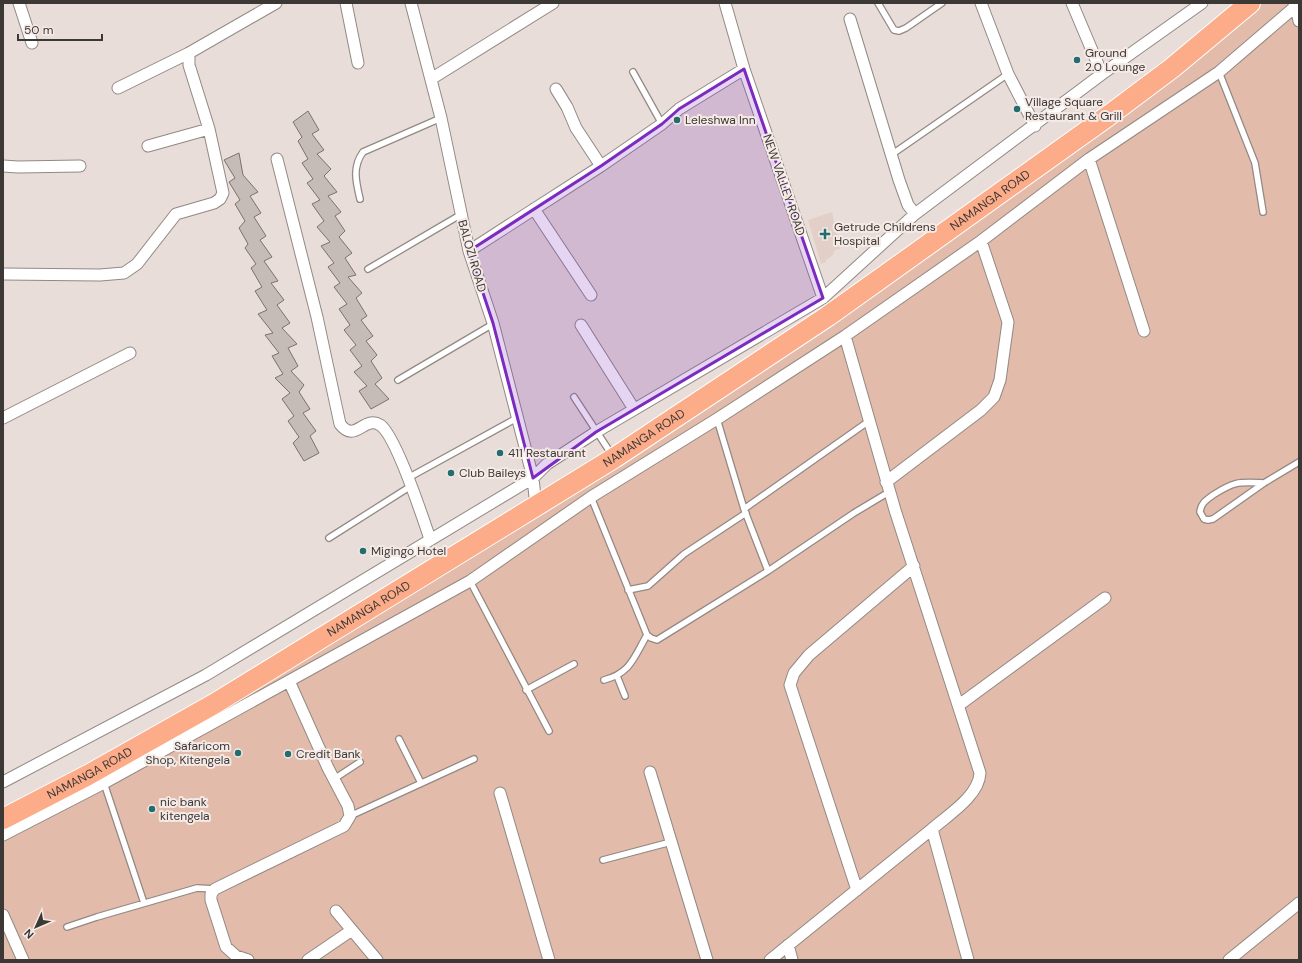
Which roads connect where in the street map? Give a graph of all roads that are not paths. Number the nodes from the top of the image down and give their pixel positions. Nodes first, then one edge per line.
1 (19, 3) edge
2 (276, 3) edge
3 (346, 3) edge
4 (411, 3) edge
5 (553, 3) edge
6 (725, 3) edge
7 (878, 3) edge
8 (942, 3) edge
9 (981, 3) edge
10 (1072, 3) edge
11 (1202, 3) edge
12 (1250, 3) edge
13 (1296, 5) edge
14 (850, 19) dead end
15 (1299, 21) edge
16 (32, 44) dead end
17 (189, 53) junction
18 (358, 63) dead end
19 (744, 69) junction
20 (633, 72) dead end
21 (1219, 72) junction
22 (1008, 74) junction
23 (1102, 74) junction
24 (431, 79) junction
25 (118, 88) dead end
26 (556, 89) dead end
27 (441, 118) junction
28 (662, 124) junction
29 (1035, 126) junction
30 (208, 130) junction
31 (148, 146) dead end
32 (891, 155) junction
33 (277, 159) dead end
34 (1089, 159) junction
35 (3, 166) edge
36 (80, 166) dead end
37 (601, 166) junction
38 (360, 199) dead end
39 (534, 209) junction
40 (1263, 212) dead end
41 (915, 214) junction
42 (460, 215) junction
43 (981, 241) junction
44 (469, 251) junction
45 (368, 269) dead end
46 (3, 274) edge
47 (591, 295) dead end
48 (823, 298) junction
49 (494, 324) junction
50 (581, 325) dead end
51 (1144, 331) dead end
52 (845, 336) junction
53 (130, 353) dead end
54 (398, 380) dead end
55 (574, 397) dead end
56 (634, 409) junction
57 (3, 418) edge
58 (517, 418) junction
59 (717, 419) junction
60 (869, 421) junction
61 (596, 432) junction
62 (614, 458) junction
63 (1299, 462) edge
64 (533, 478) junction
65 (410, 482) junction
66 (1264, 483) junction
67 (888, 487) junction
68 (591, 497) junction
69 (536, 507) junction
70 (745, 511) junction
71 (329, 538) dead end
72 (430, 539) junction
73 (914, 566) junction
74 (768, 570) junction
75 (470, 581) junction
76 (628, 590) junction
77 (1105, 598) dead end
78 (646, 634) junction
79 (574, 664) dead end
80 (617, 676) junction
81 (604, 680) dead end
82 (289, 681) junction
83 (526, 690) junction
84 (625, 696) dead end
85 (959, 705) junction
86 (548, 731) dead end
87 (399, 739) dead end
88 (474, 759) dead end
89 (360, 762) dead end
90 (650, 772) dead end
91 (334, 779) junction
92 (3, 782) edge
93 (104, 783) junction
94 (421, 783) junction
95 (500, 794) dead end
96 (350, 816) junction
97 (3, 819) edge
98 (932, 829) junction
99 (3, 835) edge
100 (672, 842) junction
101 (603, 860) dead end
102 (215, 889) junction
103 (857, 890) junction
104 (144, 903) junction
105 (1299, 903) edge
106 (336, 911) dead end
107 (3, 915) edge
108 (67, 928) dead end
109 (352, 930) junction
110 (788, 945) junction
111 (23, 960) edge
112 (248, 960) edge
113 (308, 960) edge
114 (377, 960) edge
115 (549, 960) edge
116 (707, 960) edge
117 (770, 960) edge
118 (792, 960) edge
119 (968, 960) edge
120 (1229, 960) edge

1 - 16 street
2 - 17 street
3 - 18 street
4 - 24 street, BALOZI ROAD
5 - 24 street
6 - 19 street, NEW VALLEY ROAD
7 - 8 lane
9 - 22 street
10 - 23 street
11 - 23 street
12 - 62 highway, NAMANGA ROAD
13 - 15 street
13 - 21 street
14 - 32 street
17 - 25 street
17 - 30 street
19 - 28 street
19 - 48 street, NEW VALLEY ROAD
20 - 28 lane
21 - 34 street
21 - 40 lane
22 - 29 street
22 - 32 lane
23 - 29 street
24 - 27 street, BALOZI ROAD
26 - 37 street
27 - 38 lane
27 - 42 street, BALOZI ROAD
28 - 37 street
29 - 41 street
30 - 31 street
30 - 46 street
32 - 41 street
33 - 65 street
34 - 43 street
34 - 51 street
35 - 36 street
37 - 39 street
39 - 44 street
39 - 47 street
41 - 48 street
42 - 44 street, BALOZI ROAD
42 - 45 lane
43 - 52 street
43 - 67 street
44 - 49 street, BALOZI ROAD
48 - 56 street
49 - 54 lane
49 - 58 street, BALOZI ROAD
50 - 56 street
52 - 59 street
52 - 60 street
53 - 57 street
55 - 61 lane
56 - 61 street
58 - 64 street, BALOZI ROAD
58 - 65 lane
59 - 68 street
59 - 70 lane
60 - 67 street
60 - 70 lane
61 - 62 lane
61 - 64 street
62 - 69 highway, NAMANGA ROAD
63 - 66 lane
64 - 69 street, BALOZI ROAD
64 - 72 street
65 - 71 lane
65 - 72 street
66 - 66 lane
67 - 73 street
67 - 74 lane
68 - 75 street
68 - 76 lane
69 - 97 highway, NAMANGA ROAD
70 - 74 lane
70 - 76 lane
72 - 92 street
73 - 85 street
73 - 103 street
74 - 78 lane
75 - 82 street
75 - 83 lane
76 - 78 lane
77 - 85 street
78 - 80 lane
79 - 83 lane
80 - 81 lane
80 - 84 lane
82 - 91 street
82 - 93 street
83 - 86 lane
85 - 98 street
87 - 94 lane
88 - 94 lane
89 - 91 lane
90 - 100 street
91 - 96 street
93 - 99 street
93 - 104 lane
94 - 96 lane
95 - 115 street
96 - 102 street
98 - 103 street
98 - 119 street
100 - 101 lane
100 - 116 street
102 - 104 lane
102 - 112 street
103 - 110 street
104 - 108 lane
105 - 120 street
106 - 109 street
107 - 111 street
109 - 113 street
109 - 114 street
110 - 117 street
110 - 118 street

